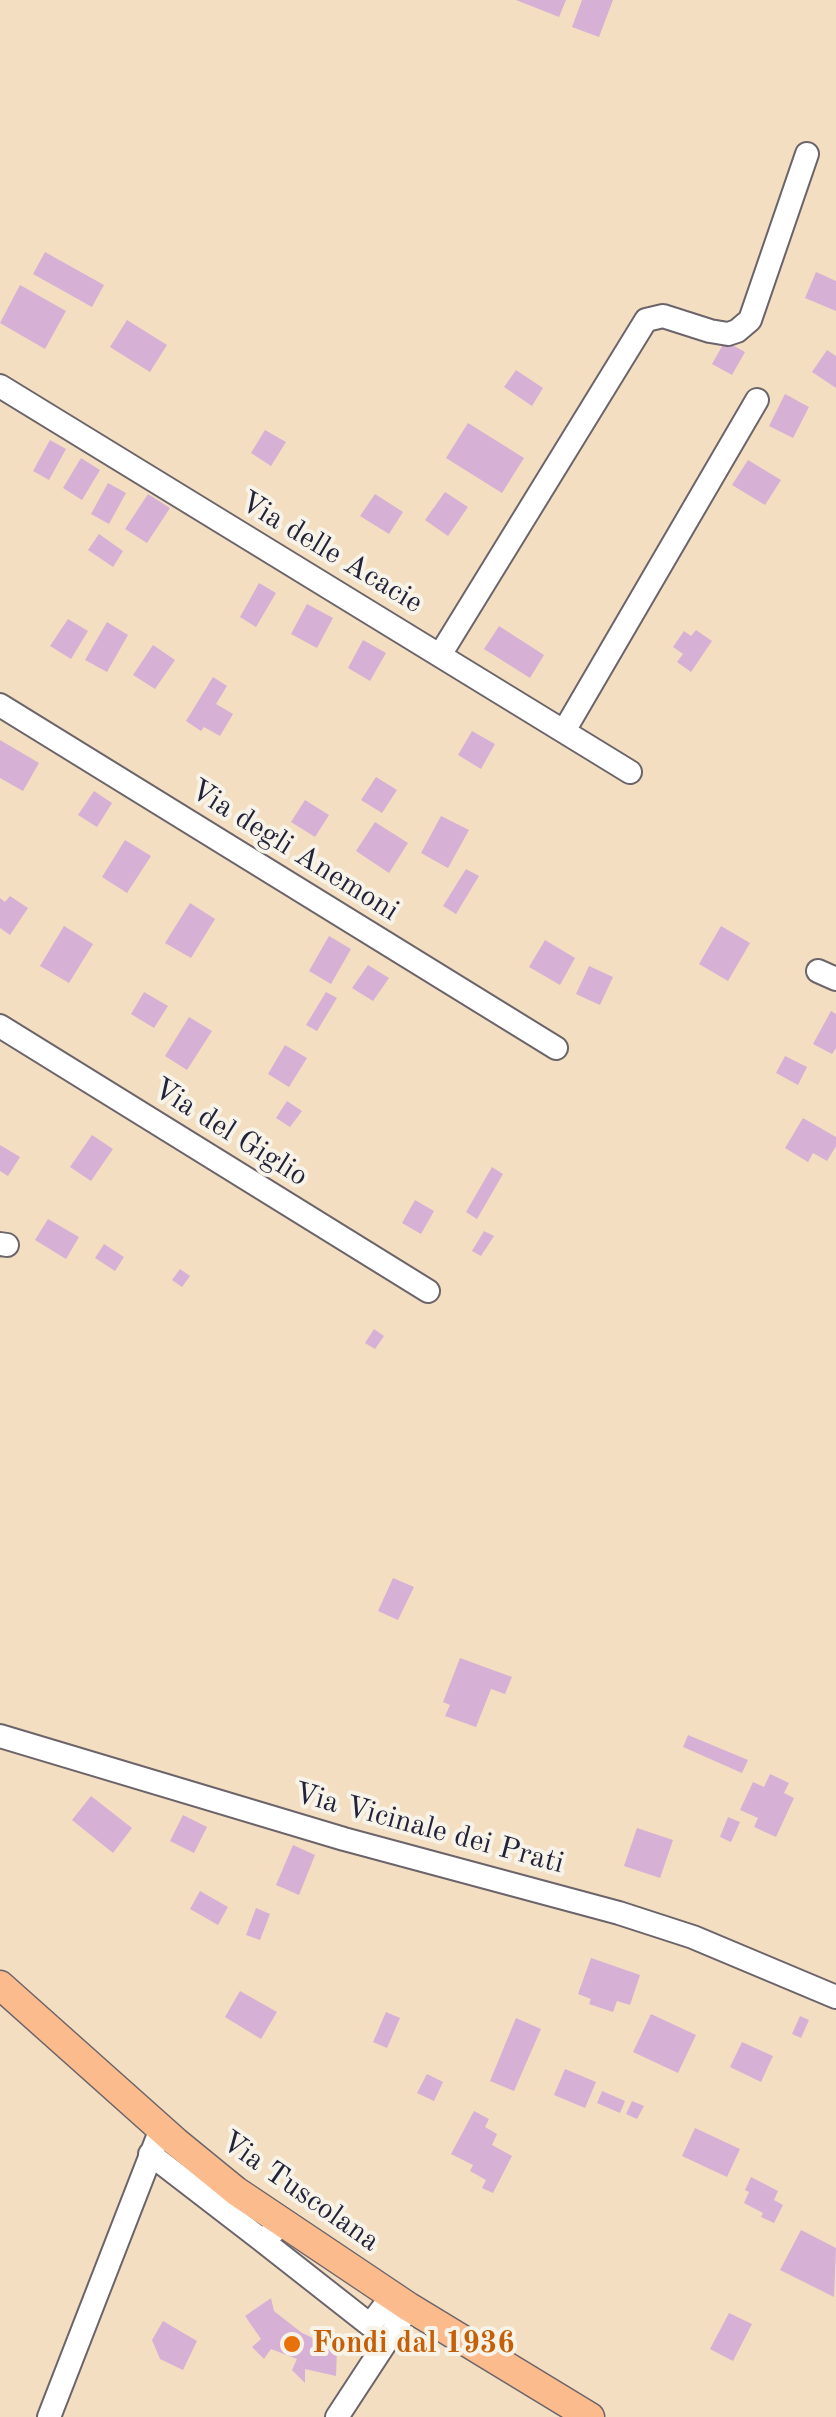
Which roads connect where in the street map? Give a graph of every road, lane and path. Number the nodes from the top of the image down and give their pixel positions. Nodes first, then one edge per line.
1 (807, 154) dead end
2 (0, 386) edge
3 (757, 400) dead end
4 (440, 655) junction
5 (0, 705) edge
6 (564, 731) junction
7 (630, 772) dead end
8 (0, 1026) edge
9 (556, 1048) dead end
10 (428, 1290) dead end
11 (0, 1736) edge
12 (0, 1986) edge
13 (836, 1997) edge
14 (156, 2142) junction
15 (273, 2232) junction
16 (401, 2302) junction
17 (380, 2331) junction
18 (50, 2417) edge
19 (337, 2417) edge
20 (590, 2417) edge

1 - 4 street
2 - 4 street, Via delle Acacie
3 - 6 street
4 - 6 street, Via delle Acacie
5 - 9 street, Via degli Anemoni
6 - 7 street, Via delle Acacie
8 - 10 street, Via del Giglio
11 - 13 street, Via Vicinale dei Prati
12 - 14 main road, Via Tuscolana
14 - 15 main road, Via Tuscolana
14 - 18 street
15 - 16 main road, Via Tuscolana
15 - 17 street
16 - 17 street
16 - 20 main road, Via Tuscolana
17 - 19 street

